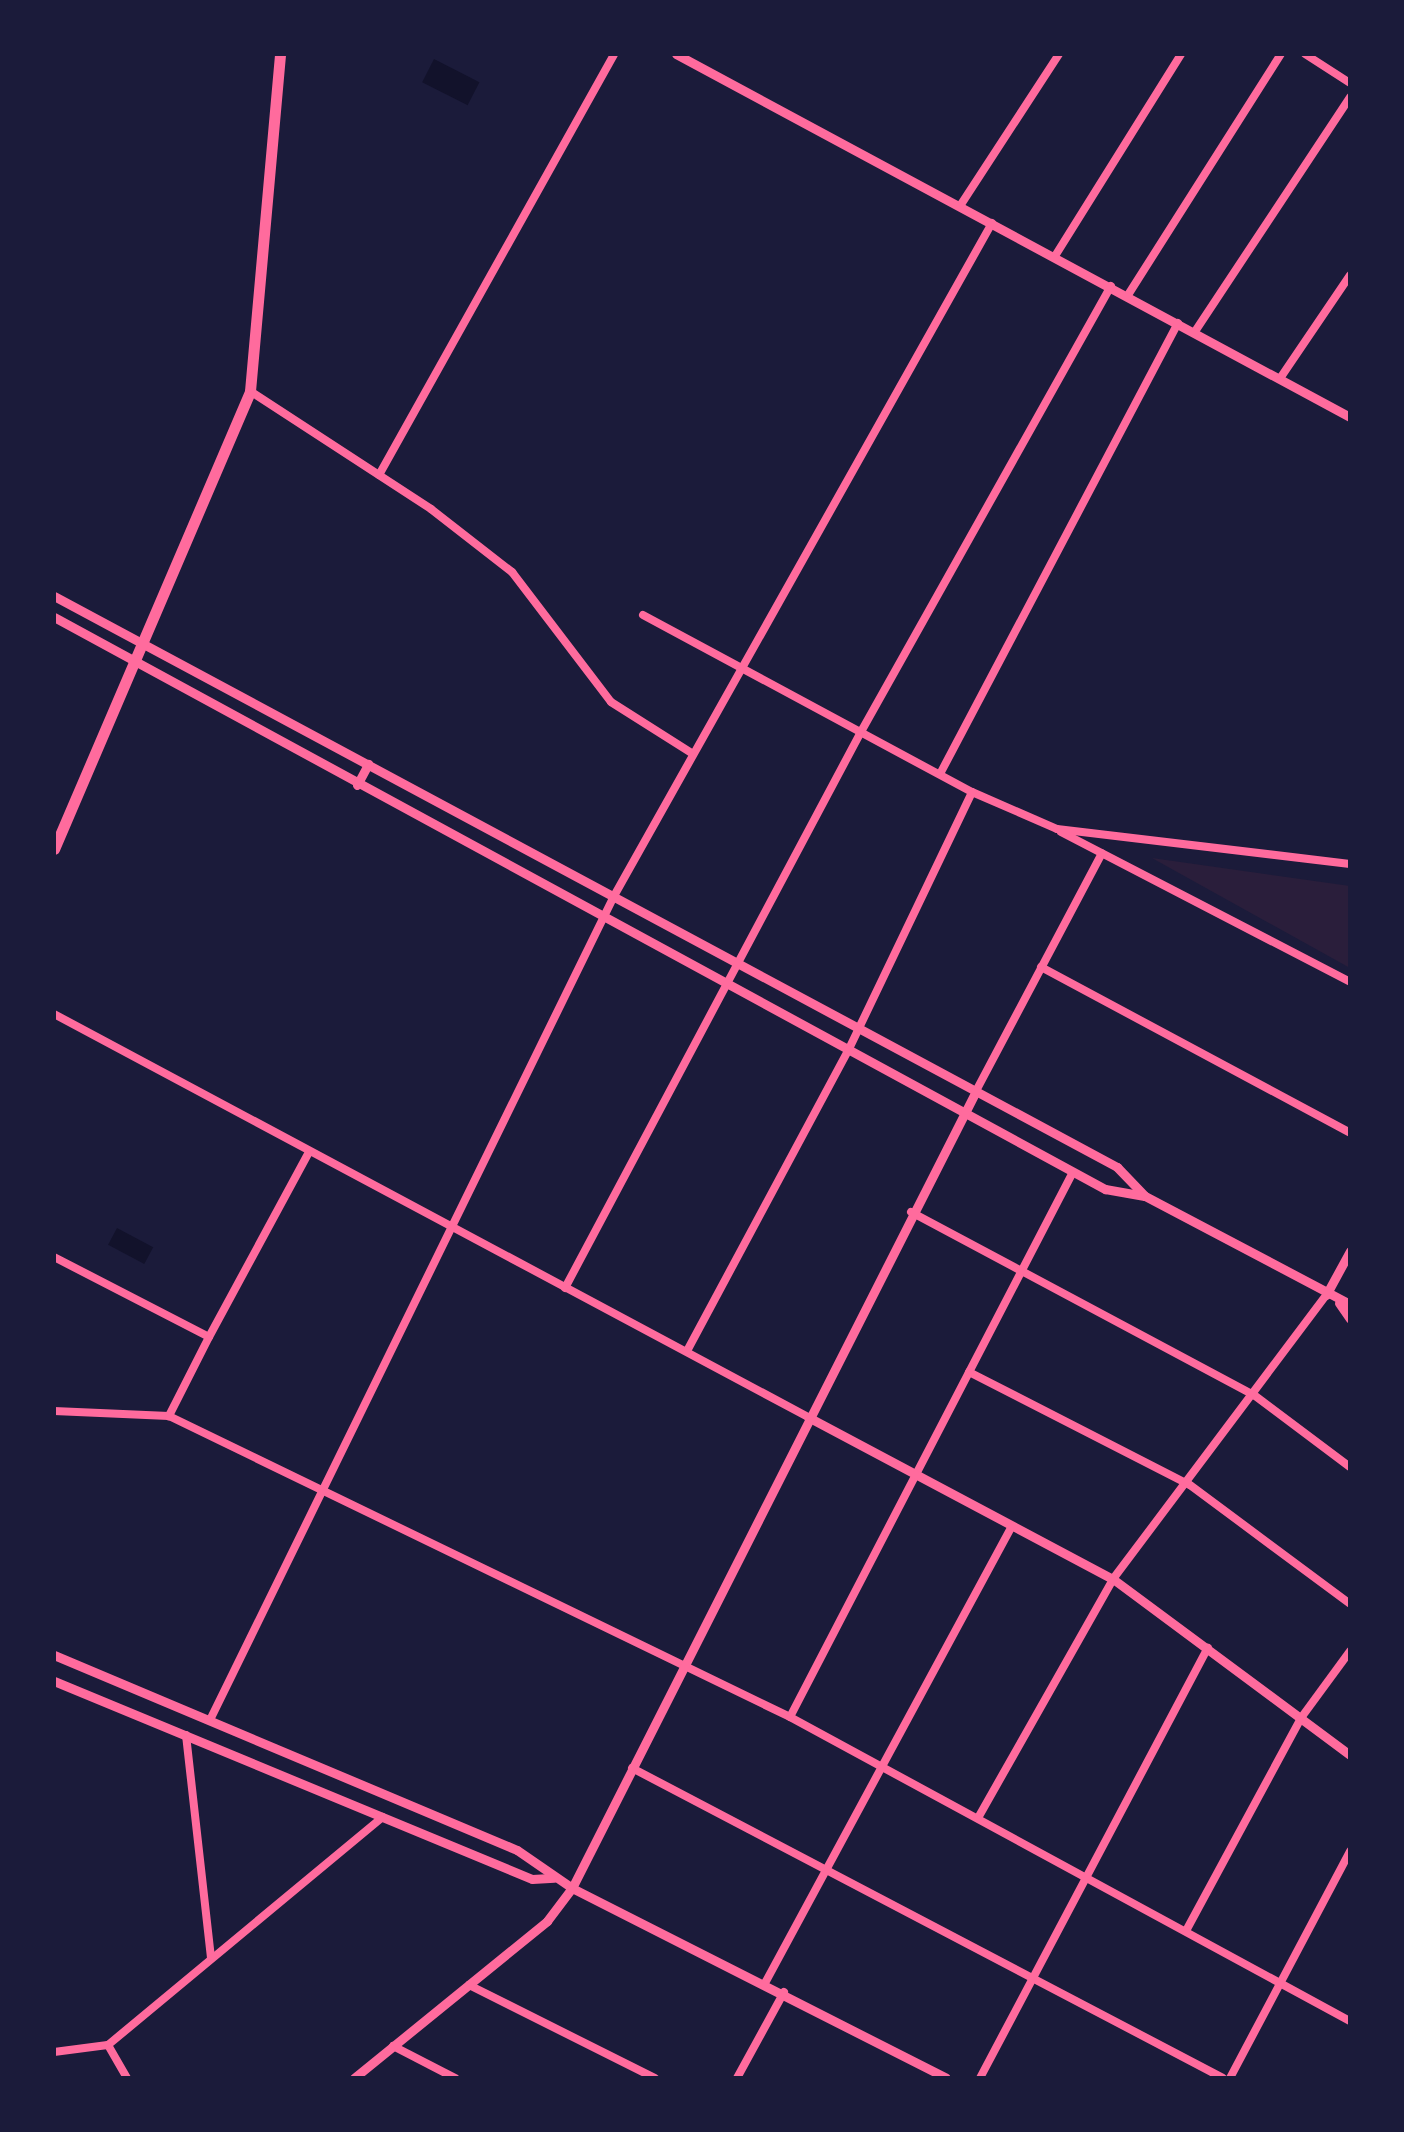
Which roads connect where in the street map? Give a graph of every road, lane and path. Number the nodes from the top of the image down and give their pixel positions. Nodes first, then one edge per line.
1 (280, 54) edge
2 (614, 54) edge
3 (676, 54) edge
4 (1059, 54) edge
5 (1181, 54) edge
6 (1281, 54) edge
7 (1305, 54) edge
8 (1350, 83) edge
9 (1350, 97) edge
10 (960, 206) junction
11 (992, 223) junction
12 (1055, 256) junction
13 (1350, 275) edge
14 (1111, 286) junction
15 (1128, 295) junction
16 (1178, 323) junction
17 (1194, 333) junction
18 (1281, 377) junction
19 (250, 391) junction
20 (1350, 417) edge
21 (379, 475) junction
22 (54, 596) edge
23 (643, 615) dead end
24 (54, 617) edge
25 (139, 641) junction
26 (130, 661) junction
27 (742, 666) junction
28 (862, 730) junction
29 (693, 754) junction
30 (368, 764) junction
31 (940, 774) junction
32 (357, 785) junction
33 (972, 792) junction
34 (1057, 829) junction
35 (54, 849) edge
36 (1102, 853) junction
37 (1350, 864) edge
38 (614, 896) junction
39 (603, 918) junction
40 (741, 965) junction
41 (1041, 967) junction
42 (1350, 982) edge
43 (729, 986) junction
44 (54, 1014) edge
45 (859, 1028) junction
46 (848, 1051) junction
47 (976, 1091) junction
48 (964, 1113) junction
49 (1350, 1133) edge
50 (309, 1152) junction
51 (1073, 1172) junction
52 (1145, 1196) junction
53 (911, 1212) junction
54 (454, 1230) junction
55 (1350, 1251) edge
56 (54, 1257) edge
57 (1023, 1272) junction
58 (565, 1288) junction
59 (1326, 1295) junction
60 (1344, 1303) edge
61 (1350, 1319) edge
62 (209, 1337) junction
63 (687, 1351) junction
64 (969, 1372) junction
65 (1254, 1395) junction
66 (54, 1411) edge
67 (169, 1416) junction
68 (808, 1417) junction
69 (1350, 1467) edge
70 (914, 1475) junction
71 (1190, 1485) junction
72 (323, 1491) junction
73 (1012, 1526) junction
74 (1113, 1579) junction
75 (1350, 1604) edge
76 (1208, 1648) junction
77 (1350, 1651) edge
78 (54, 1655) edge
79 (685, 1666) junction
80 (54, 1681) edge
81 (790, 1717) junction
82 (1301, 1718) junction
83 (210, 1720) junction
84 (186, 1735) junction
85 (1350, 1755) edge
86 (879, 1765) junction
87 (632, 1768) junction
88 (383, 1817) junction
89 (978, 1818) junction
90 (1350, 1851) edge
91 (824, 1866) junction
92 (1086, 1875) junction
93 (554, 1878) junction
94 (572, 1888) junction
95 (1187, 1929) junction
96 (211, 1958) junction
97 (1033, 1977) junction
98 (765, 1983) junction
99 (1281, 1983) junction
100 (469, 1985) junction
101 (784, 1992) junction
102 (1350, 2021) edge
103 (108, 2045) junction
104 (393, 2046) junction
105 (54, 2052) edge
106 (127, 2078) edge
107 (354, 2078) edge
108 (455, 2078) edge
109 (655, 2078) edge
110 (737, 2078) edge
111 (946, 2078) edge
112 (980, 2078) edge
113 (1223, 2078) edge
114 (1230, 2078) edge

1 - 19 main road
2 - 21 street
3 - 10 street
4 - 10 street
5 - 12 street
6 - 15 street
7 - 8 street
9 - 17 street
10 - 11 street
11 - 12 street
11 - 27 street
12 - 14 street
13 - 18 street
14 - 15 street
14 - 28 street
15 - 16 street
16 - 17 street
16 - 31 street
17 - 18 street
18 - 20 street
19 - 21 street
19 - 25 main road
21 - 29 street
22 - 25 street
23 - 27 street
24 - 26 street
25 - 26 main road
25 - 30 street
26 - 32 street
26 - 35 main road
27 - 28 street
27 - 29 street
28 - 31 street
28 - 40 street
29 - 38 street
30 - 32 street
30 - 38 street
31 - 33 street
32 - 39 street
33 - 34 street
33 - 45 street
34 - 36 street
34 - 37 street
36 - 41 street
36 - 42 street
38 - 39 street
38 - 40 street
39 - 43 street
39 - 54 street
40 - 43 street
40 - 45 street
41 - 47 street
41 - 49 street
43 - 46 street
43 - 58 street
44 - 50 street
45 - 46 street
45 - 47 street
46 - 48 street
46 - 63 street
47 - 48 street
47 - 52 street
48 - 51 street
48 - 53 street
50 - 54 street
50 - 62 street
51 - 52 street
51 - 57 street
52 - 59 street
53 - 57 street
53 - 68 street
54 - 58 street
54 - 72 street
55 - 59 street
56 - 62 street
57 - 64 street
57 - 65 street
58 - 63 street
59 - 60 street
59 - 65 street
60 - 61 street
62 - 67 street
63 - 68 street
64 - 70 street
64 - 71 street
65 - 69 street
65 - 71 street
66 - 67 street
67 - 72 street
68 - 70 street
68 - 79 street
70 - 73 street
70 - 81 street
71 - 74 street
71 - 75 street
72 - 79 street
72 - 83 street
73 - 74 street
73 - 86 street
74 - 76 street
74 - 89 street
76 - 82 street
76 - 92 street
77 - 82 street
78 - 83 street
79 - 81 street
79 - 87 street
80 - 84 street
81 - 86 street
82 - 85 street
82 - 95 street
83 - 93 street
84 - 88 street
84 - 96 street
86 - 89 street
86 - 91 street
87 - 91 street
87 - 94 street
88 - 93 street
88 - 96 street
89 - 92 street
90 - 99 street
91 - 97 street
91 - 98 street
92 - 95 street
92 - 97 street
93 - 94 street
94 - 98 street
94 - 100 street
95 - 99 street
96 - 103 street
97 - 112 street
97 - 113 street
98 - 101 street
99 - 102 street
99 - 114 street
100 - 104 street
100 - 109 street
101 - 110 street
101 - 111 street
103 - 105 street
103 - 106 street
104 - 107 street
104 - 108 street

